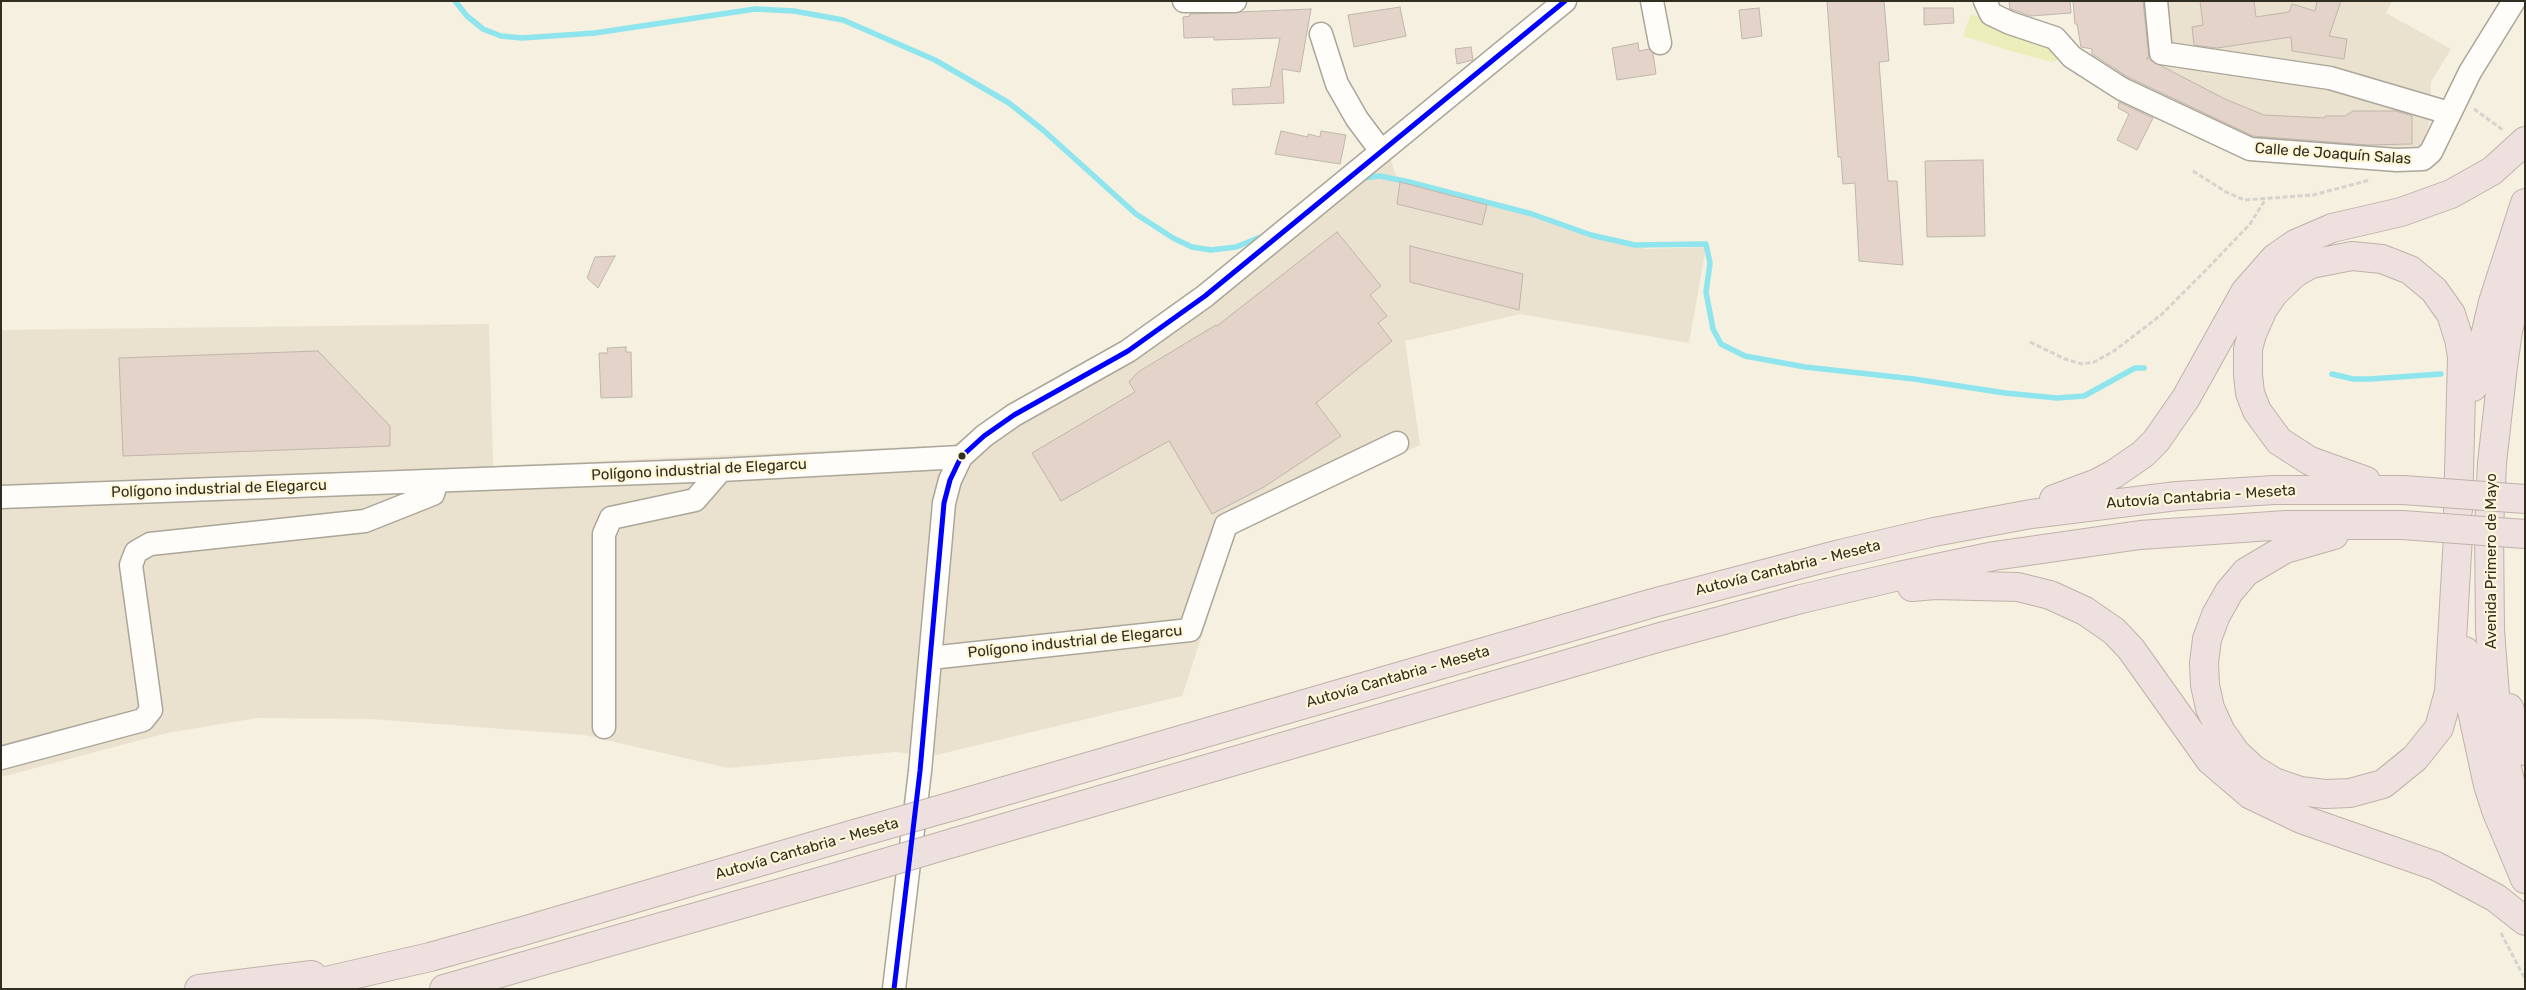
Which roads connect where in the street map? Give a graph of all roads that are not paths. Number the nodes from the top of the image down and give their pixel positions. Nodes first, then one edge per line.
1 (1184, 1) edge
2 (1235, 1) edge
3 (1565, 1) edge
4 (1652, 1) edge
5 (1985, 1) edge
6 (2156, 1) edge
7 (2514, 1) edge
8 (1321, 34) dead end
9 (1660, 43) dead end
10 (2449, 113) junction
11 (2525, 141) edge
12 (1381, 151) junction
13 (2525, 203) edge
14 (2525, 261) edge
15 (2525, 328) edge
16 (1397, 443) dead end
17 (961, 457) junction
18 (2492, 463) junction
19 (721, 470) junction
20 (437, 481) junction
21 (2403, 490) junction
22 (1, 497) edge
23 (2525, 499) edge
24 (2458, 523) junction
25 (2402, 525) junction
26 (1934, 532) junction
27 (2525, 534) edge
28 (2489, 588) junction
29 (1801, 599) junction
30 (930, 658) junction
31 (604, 727) dead end
32 (2525, 751) edge
33 (1, 758) edge
34 (2525, 830) edge
35 (2525, 879) edge
36 (2525, 920) edge
37 (430, 956) junction
38 (199, 989) edge
39 (291, 989) edge
40 (444, 989) edge
41 (894, 989) edge

1 - 2 street
3 - 12 street
4 - 9 street
5 - 10 street, Calle de Joaquín Salas
6 - 10 street
7 - 10 street, Calle de Joaquín Salas
8 - 12 street
11 - 26 highway
12 - 17 street
13 - 24 highway, Avenida Primero de Mayo
14 - 18 highway, Avenida Primero de Mayo
15 - 18 highway
16 - 30 street, Polígono industrial de Elegarcu
17 - 19 street, Polígono industrial de Elegarcu
17 - 30 street
18 - 28 highway, Avenida Primero de Mayo
19 - 20 street, Polígono industrial de Elegarcu
19 - 31 street, Polígono industrial de Elegarcu
20 - 22 street, Polígono industrial de Elegarcu
20 - 33 street
21 - 23 highway, Autovía Cantabria - Meseta, bridge
21 - 24 highway
21 - 26 highway, Autovía Cantabria - Meseta
24 - 25 highway
24 - 35 highway, Avenida Primero de Mayo
25 - 27 highway, bridge
25 - 29 highway
26 - 37 highway, Autovía Cantabria - Meseta, bridge
28 - 32 highway
28 - 34 highway, Avenida Primero de Mayo
29 - 36 highway
29 - 40 highway, bridge
30 - 41 street
37 - 38 highway
37 - 39 highway, Autovía Cantabria - Meseta

